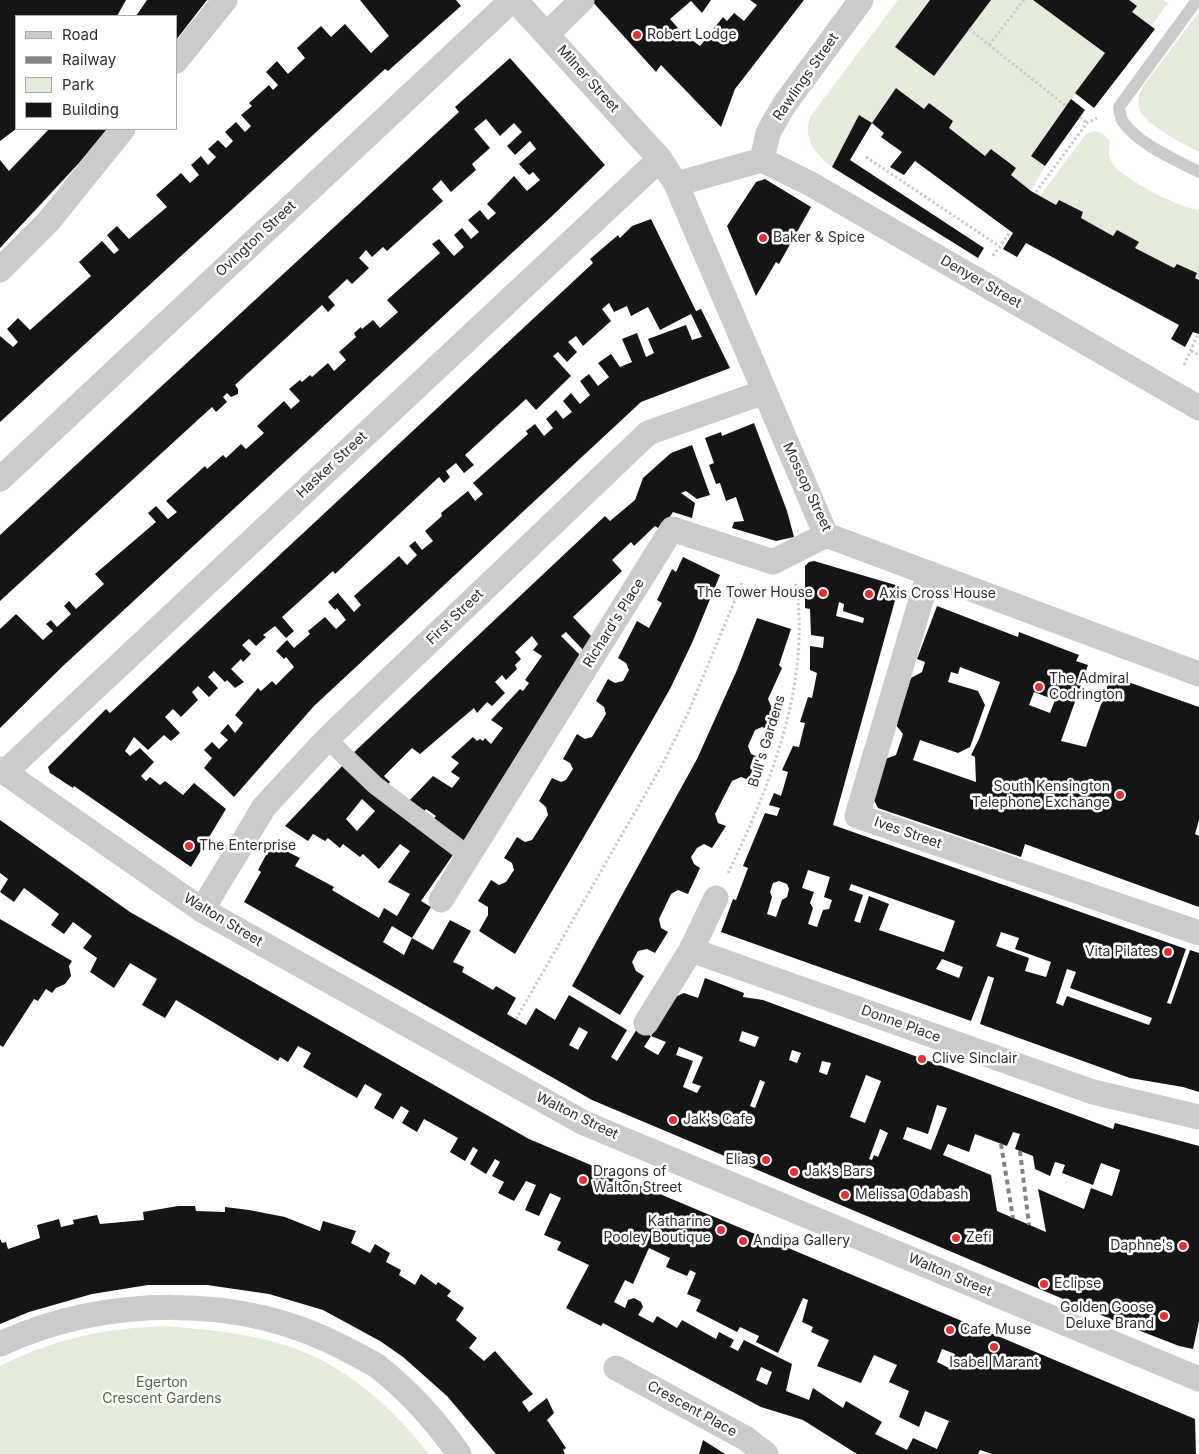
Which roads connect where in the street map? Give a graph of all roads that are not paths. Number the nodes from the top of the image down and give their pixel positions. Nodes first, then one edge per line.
1 (225, 0) edge
2 (513, 0) edge
3 (582, 0) edge
4 (861, 0) edge
5 (1197, 0) edge
6 (547, 34) junction
7 (178, 59) edge
8 (122, 130) edge
9 (660, 159) junction
10 (762, 160) junction
11 (1199, 172) edge
12 (676, 184) junction
13 (0, 270) edge
14 (764, 392) junction
15 (1199, 408) edge
16 (0, 479) edge
17 (826, 535) junction
18 (929, 573) junction
19 (1199, 674) edge
20 (327, 739) junction
21 (2, 770) edge
22 (469, 856) junction
23 (716, 898) road end
24 (442, 900) dead end
25 (202, 910) junction
26 (1199, 933) edge
27 (691, 950) junction
28 (646, 1023) dead end
29 (1199, 1117) edge
30 (0, 1344) edge
31 (616, 1368) dead end
32 (1199, 1379) edge
33 (459, 1454) edge
34 (766, 1454) edge

1 - 7 street
2 - 6 street, Milner Street
2 - 16 street, Ovington Street
3 - 6 street
4 - 10 street, Rawlings Street
5 - 11 lane
6 - 9 street, Milner Street
8 - 13 street
9 - 12 street, Mossop Street
9 - 21 street, Hasker Street
10 - 12 street
10 - 15 street, Denyer Street
12 - 14 street, Mossop Street
14 - 17 street, Mossop Street
14 - 20 street, First Street
17 - 18 street, Mossop Street
17 - 22 street, Richard's Place
18 - 19 street, Mossop Street
18 - 26 street, Ives Street
20 - 22 street
20 - 25 street, First Street
21 - 25 street, Walton Street
22 - 24 street, Richard's Place
23 - 27 street
25 - 32 street, Walton Street
27 - 28 street
27 - 29 street, Donne Place
30 - 33 street
31 - 34 street, Crescent Place

